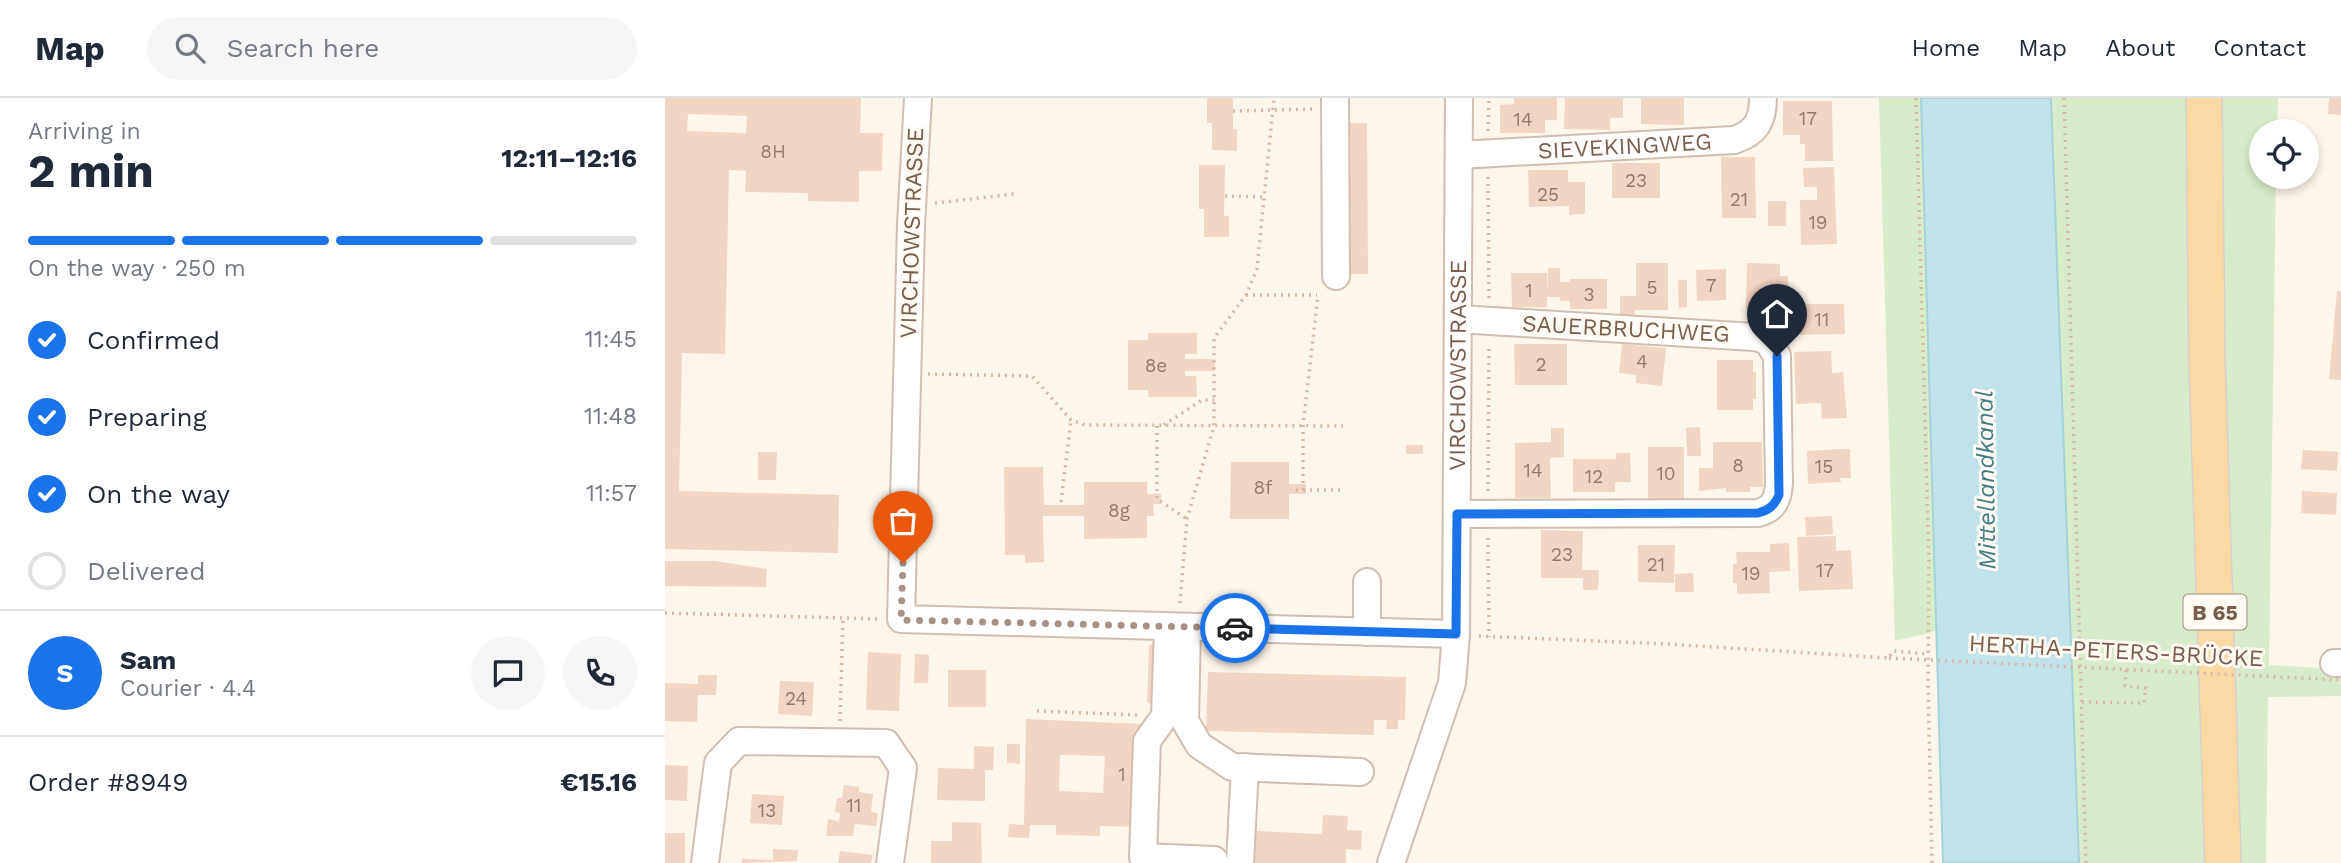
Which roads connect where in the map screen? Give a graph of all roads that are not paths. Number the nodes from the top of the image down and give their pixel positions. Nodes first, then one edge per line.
1 (918, 98) edge
2 (1459, 98) edge
3 (1762, 98) edge
4 (2204, 98) edge
5 (1335, 103) edge
6 (1459, 155) junction
7 (1327, 286) road end
8 (1458, 319) junction
9 (1457, 514) junction
10 (1367, 582) dead end
11 (1178, 627) junction
12 (1367, 632) junction
13 (1456, 634) junction
14 (1245, 767) junction
15 (1360, 772) dead end
16 (1227, 861) edge
17 (705, 863) edge
18 (890, 863) edge
19 (1391, 863) edge
20 (2223, 863) edge

1 - 11 street, VIRCHOWSTRASSE
2 - 6 street, VIRCHOWSTRASSE
3 - 6 street, SIEVEKINGWEG
4 - 20 main road, B 65
5 - 7 street
6 - 8 street, VIRCHOWSTRASSE
8 - 9 street, VIRCHOWSTRASSE
8 - 9 street, SAUERBRUCHWEG
9 - 13 street, VIRCHOWSTRASSE
10 - 12 street
11 - 12 street
11 - 14 street
11 - 16 street
12 - 13 street
13 - 19 street, VIRCHOWSTRASSE
14 - 15 street
14 - 16 street
17 - 18 street

